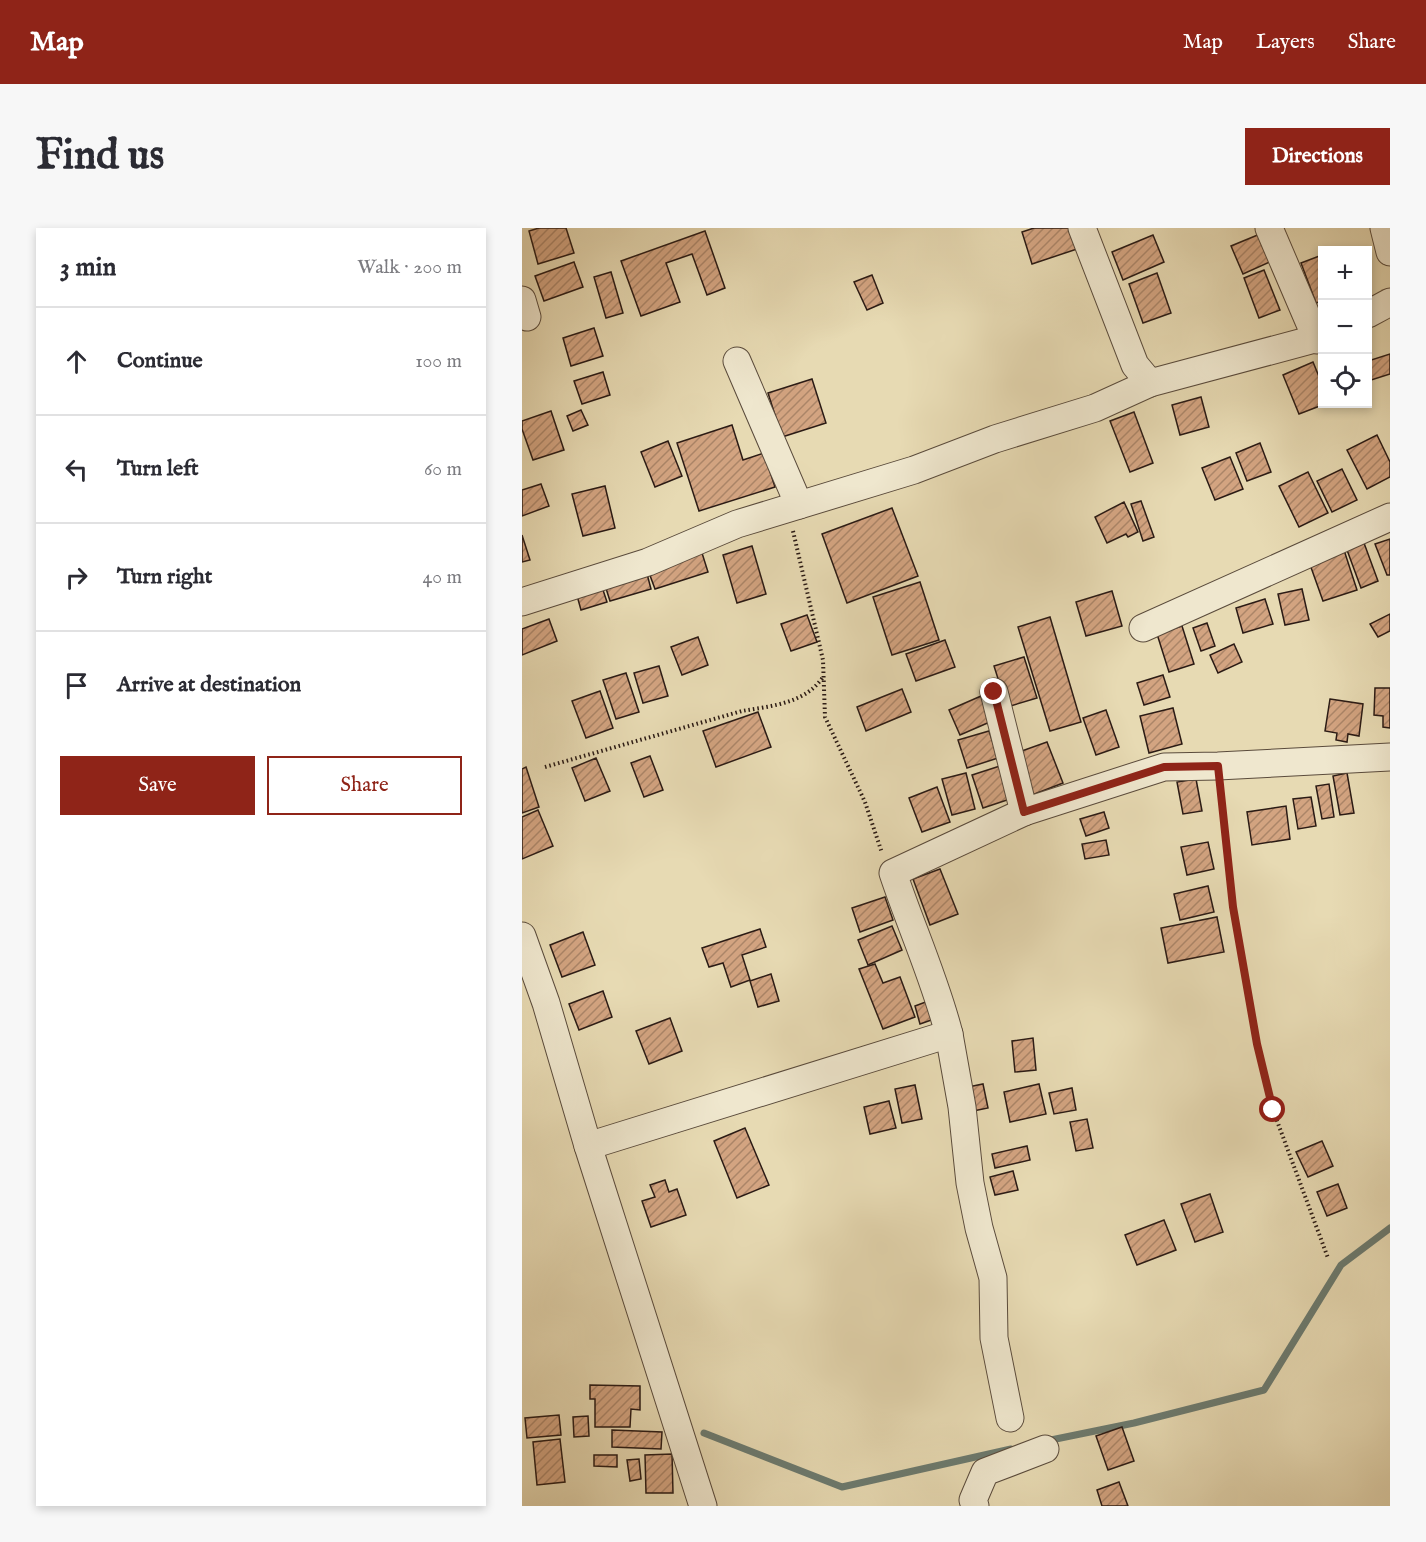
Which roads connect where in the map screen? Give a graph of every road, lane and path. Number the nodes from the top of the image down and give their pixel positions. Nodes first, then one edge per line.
1 (1082, 228) edge
2 (1269, 228) edge
3 (1384, 228) edge
4 (1390, 252) edge
5 (1390, 302) edge
6 (1372, 312) edge
7 (1318, 335) edge
8 (1318, 340) edge
9 (737, 361) dead end
10 (1150, 383) junction
11 (793, 507) junction
12 (1390, 517) edge
13 (522, 602) edge
14 (1143, 628) dead end
15 (823, 676) junction
16 (994, 692) dead end
17 (1390, 757) edge
18 (1218, 766) junction
19 (545, 767) dead end
20 (1024, 812) junction
21 (893, 873) junction
22 (522, 936) edge
23 (534, 1006) edge
24 (949, 1034) junction
25 (588, 1146) junction
26 (1328, 1258) dead end
27 (1010, 1418) dead end
28 (1045, 1449) dead end
29 (703, 1506) edge
30 (975, 1506) edge

1 - 10 street
2 - 7 street
3 - 4 street
5 - 6 street
8 - 10 street
9 - 11 street
10 - 11 street
11 - 13 street
11 - 15 path
12 - 14 street
15 - 19 path
15 - 21 path
16 - 20 street
17 - 18 street
18 - 20 street
18 - 26 path
20 - 21 street
21 - 24 street
22 - 23 street
23 - 25 street
24 - 25 street
24 - 27 street
25 - 29 street
28 - 30 street

